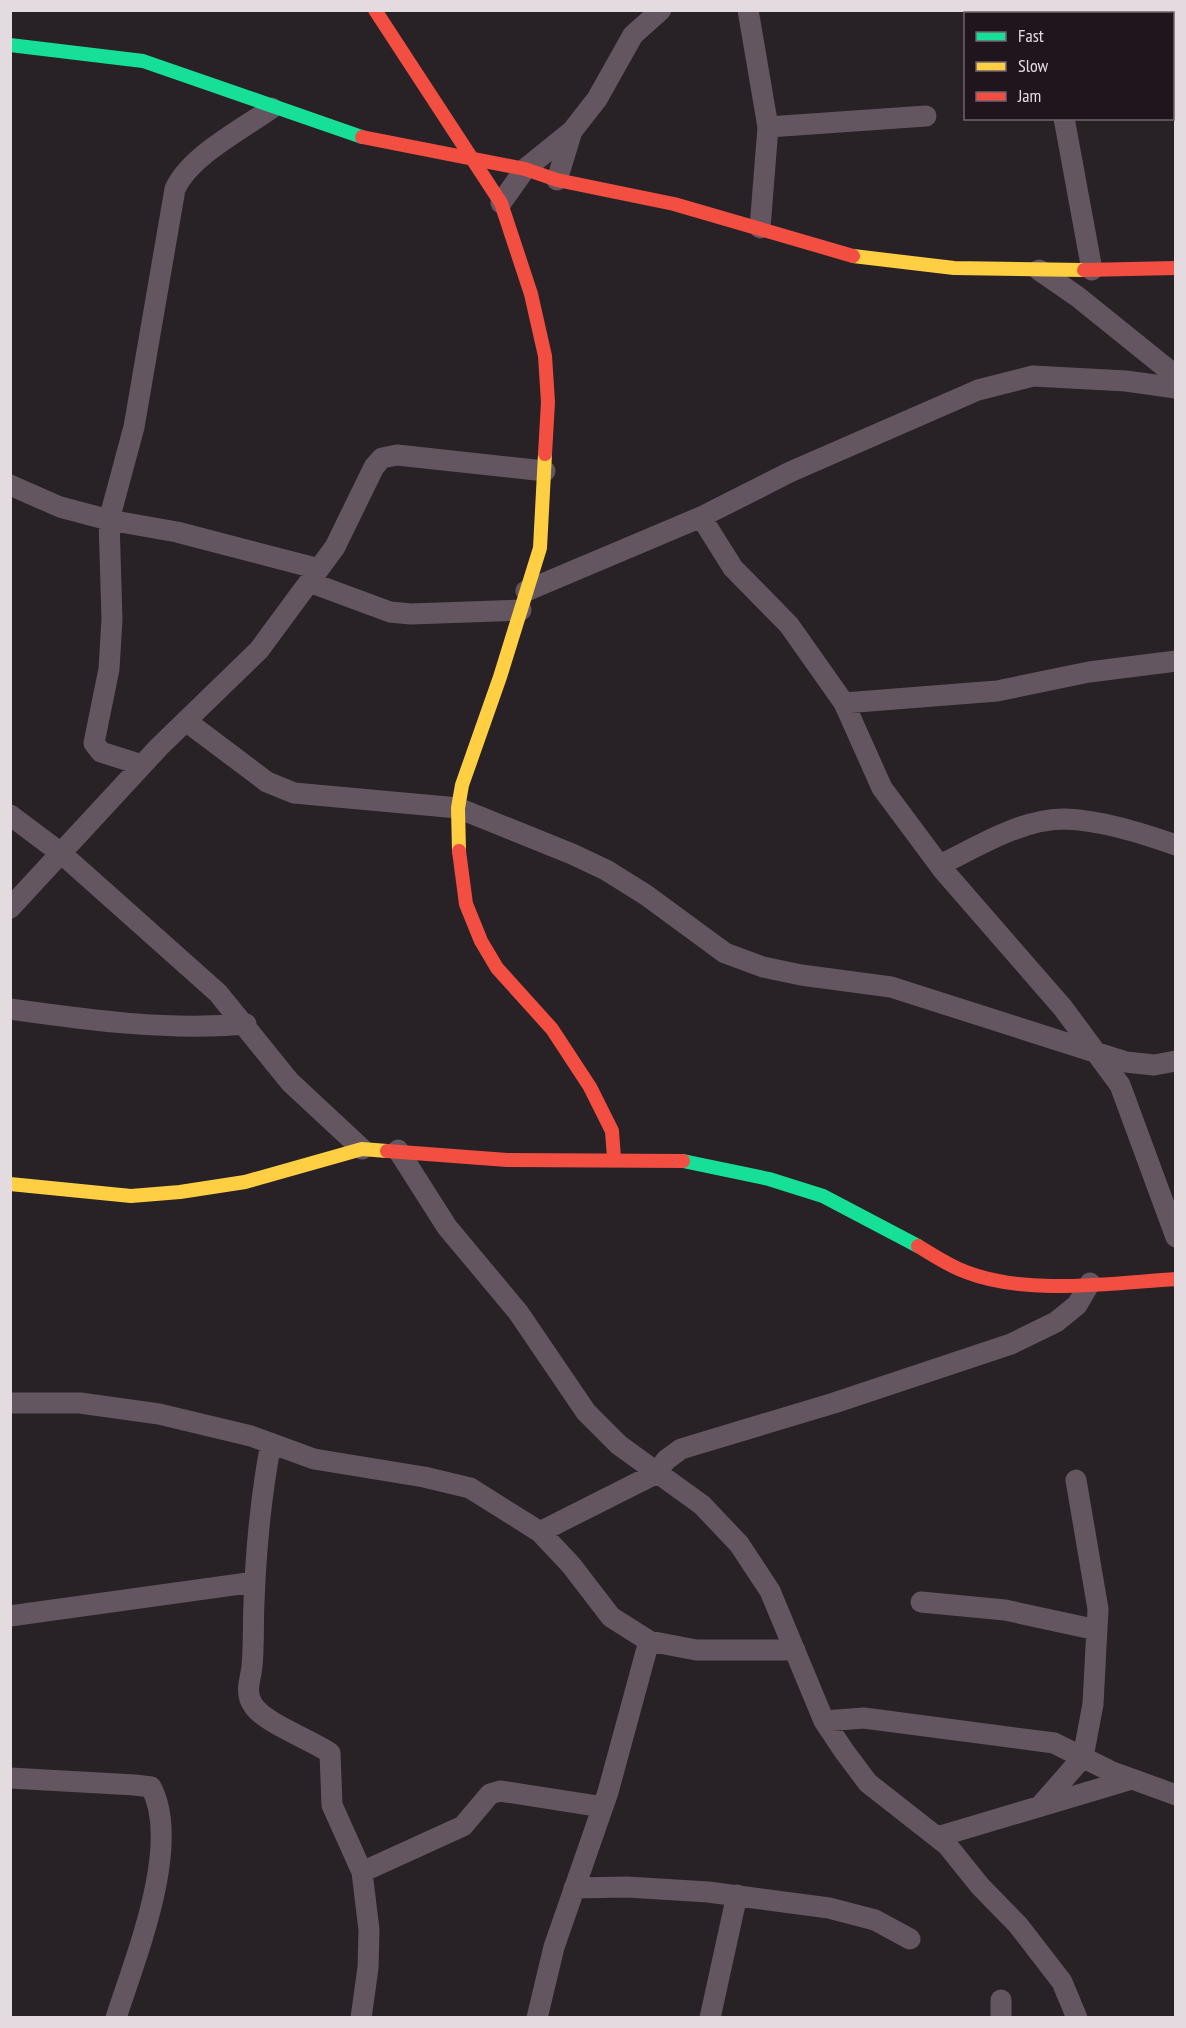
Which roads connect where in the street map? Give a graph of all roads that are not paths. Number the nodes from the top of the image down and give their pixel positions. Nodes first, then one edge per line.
1 (375, 10) edge
2 (634, 10) edge
3 (661, 10) edge
4 (748, 10) edge
5 (633, 35) junction
6 (10, 45) edge
7 (272, 108) junction
8 (926, 116) dead end
9 (1064, 120) edge
10 (768, 127) junction
11 (572, 131) junction
12 (474, 158) junction
13 (525, 169) junction
14 (557, 180) junction
15 (501, 203) junction
16 (760, 228) junction
17 (1176, 268) edge
18 (1038, 270) junction
19 (1085, 270) junction
20 (1078, 297) junction
21 (1143, 351) junction
22 (1176, 376) edge
23 (1126, 381) junction
24 (1176, 388) edge
25 (545, 471) junction
26 (10, 484) edge
27 (701, 517) junction
28 (109, 520) junction
29 (314, 575) junction
30 (524, 600) junction
31 (1176, 661) edge
32 (844, 703) junction
33 (186, 721) junction
34 (142, 765) junction
35 (458, 808) junction
36 (10, 814) edge
37 (1176, 845) edge
38 (62, 854) junction
39 (940, 866) junction
40 (10, 908) edge
41 (10, 1009) edge
42 (246, 1024) junction
43 (1100, 1055) junction
44 (1176, 1061) edge
45 (362, 1149) junction
46 (398, 1150) junction
47 (614, 1158) junction
48 (10, 1184) edge
49 (1176, 1237) edge
50 (1176, 1279) edge
51 (1090, 1283) junction
52 (10, 1403) edge
53 (271, 1443) junction
54 (657, 1473) junction
55 (1076, 1480) dead end
56 (540, 1532) junction
57 (255, 1582) junction
58 (921, 1602) dead end
59 (10, 1616) edge
60 (1097, 1630) junction
61 (649, 1641) junction
62 (795, 1650) junction
63 (824, 1721) junction
64 (1083, 1757) junction
65 (10, 1778) edge
66 (1132, 1779) junction
67 (1176, 1795) edge
68 (1041, 1805) junction
69 (603, 1808) junction
70 (937, 1837) junction
71 (362, 1872) junction
72 (574, 1888) junction
73 (737, 1895) junction
74 (910, 1939) dead end
75 (116, 2018) edge
76 (361, 2018) edge
77 (537, 2018) edge
78 (710, 2018) edge
79 (1077, 2018) edge

1 - 12 street
2 - 5 street
3 - 5 street
4 - 10 street
5 - 11 street
6 - 7 street
7 - 12 street
7 - 28 street
8 - 10 street
9 - 19 street
10 - 16 street
11 - 13 street
11 - 14 street
12 - 13 street
12 - 15 street
13 - 14 street
13 - 15 street
14 - 16 street
15 - 25 street
16 - 18 street
17 - 19 street
18 - 19 street
18 - 20 street
19 - 20 street
20 - 21 street
21 - 22 street
21 - 23 street
23 - 24 street
23 - 27 street
25 - 29 street
25 - 30 street
26 - 28 street
27 - 30 street
27 - 32 street
28 - 29 street
28 - 34 street
29 - 30 street
29 - 33 street
30 - 35 street
31 - 32 street
32 - 39 street
33 - 34 street
33 - 35 street
34 - 38 street
35 - 43 street
35 - 47 street
36 - 38 street
37 - 39 street
38 - 40 street
38 - 42 street
39 - 43 street
41 - 42 street
42 - 45 street
43 - 44 street
43 - 49 street
45 - 46 street
45 - 48 street
46 - 47 street
46 - 54 street
47 - 51 street
50 - 51 street
51 - 54 street
52 - 53 street
53 - 56 street
53 - 57 street
54 - 56 street
54 - 62 street
55 - 60 street
56 - 61 street
57 - 59 street
57 - 71 street
58 - 60 street
60 - 64 street
61 - 62 street
61 - 69 street
62 - 63 street
63 - 64 street
63 - 70 street
64 - 66 street
64 - 68 street
65 - 75 street
66 - 67 street
66 - 68 street
68 - 70 street
69 - 71 street
69 - 72 street
70 - 79 street
71 - 76 street
72 - 73 street
72 - 77 street
73 - 74 street
73 - 78 street

